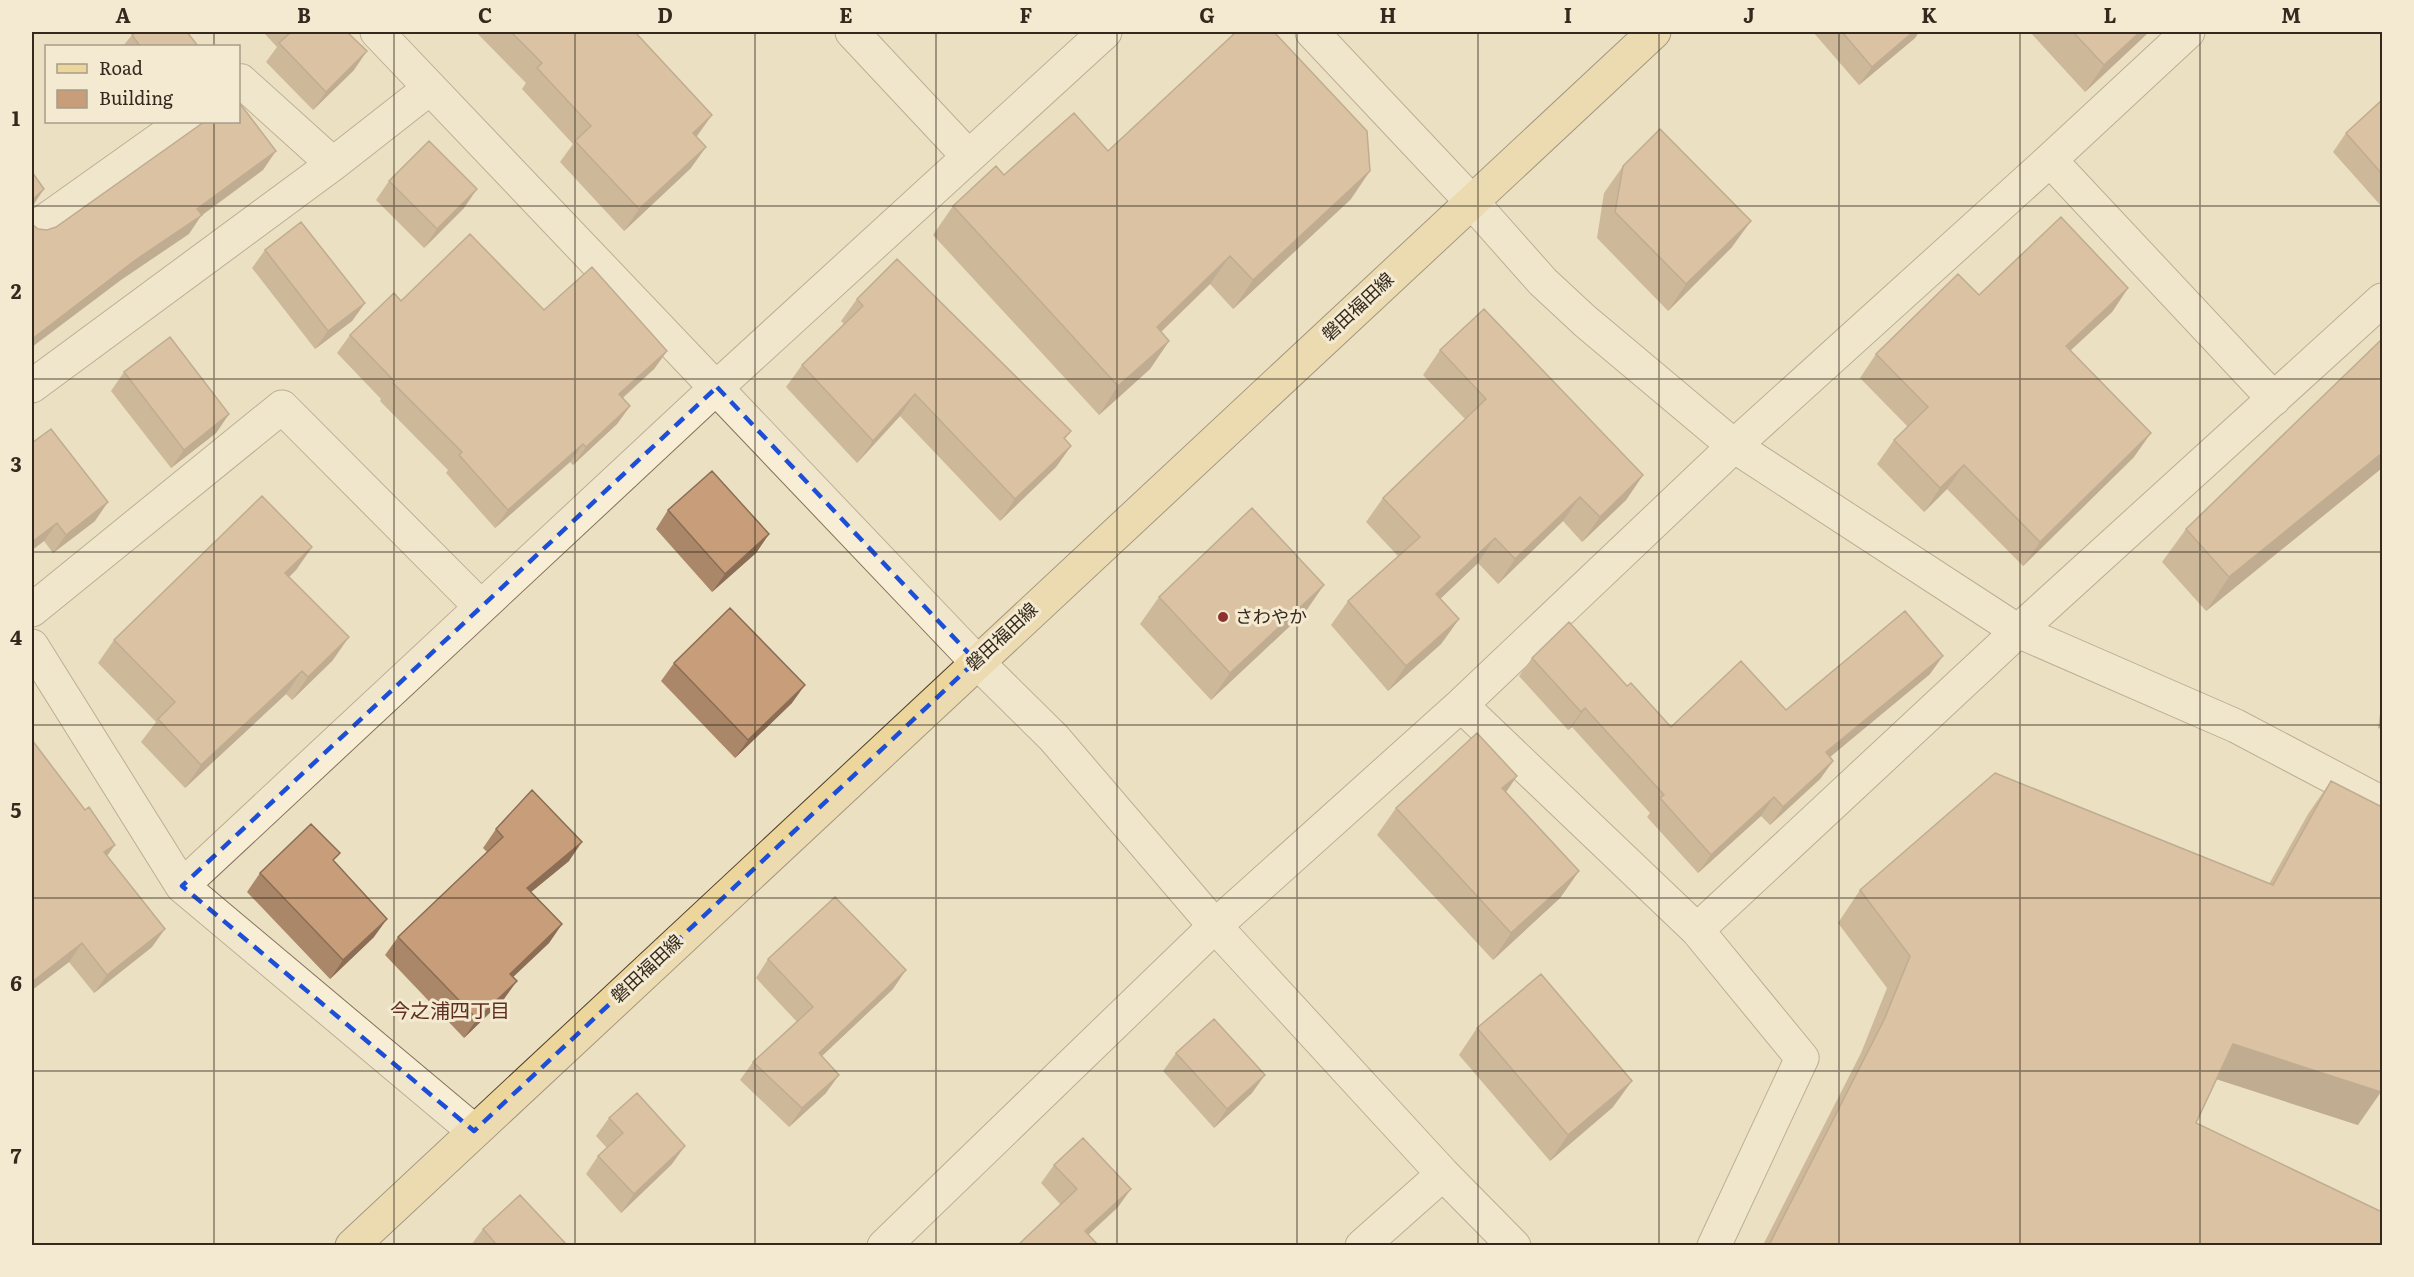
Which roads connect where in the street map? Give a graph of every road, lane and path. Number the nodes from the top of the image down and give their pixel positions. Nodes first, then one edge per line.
1 (377, 32) edge
2 (852, 32) edge
3 (1105, 32) edge
4 (1312, 32) edge
5 (1654, 32) edge
6 (2188, 32) edge
7 (240, 81) edge
8 (430, 88) junction
9 (183, 123) edge
10 (968, 156) junction
11 (2050, 160) junction
12 (333, 164) junction
13 (1472, 202) junction
14 (32, 230) edge
15 (2382, 300) edge
16 (32, 386) edge
17 (717, 387) junction
18 (2274, 399) junction
19 (1734, 446) junction
20 (481, 608) junction
21 (32, 610) edge
22 (2018, 631) junction
23 (32, 645) edge
24 (976, 661) junction
25 (1461, 705) junction
26 (2382, 803) edge
27 (182, 886) junction
28 (1215, 926) junction
29 (1697, 930) junction
30 (474, 1131) junction
31 (1443, 1174) junction
32 (352, 1245) edge
33 (884, 1245) edge
34 (1362, 1245) edge
35 (1514, 1245) edge
36 (1714, 1245) edge

1 - 8 street
2 - 10 street
3 - 10 street
4 - 13 street
5 - 13 main road, 磐田福田線
6 - 11 street
7 - 12 street
8 - 12 street
8 - 17 street
9 - 14 street
10 - 17 street
11 - 18 street
11 - 19 street
12 - 16 street
13 - 19 street
13 - 24 main road, 磐田福田線
15 - 18 street
17 - 20 street
17 - 24 street
18 - 22 street
19 - 22 street
19 - 25 street
20 - 21 street
20 - 27 street
22 - 26 street
22 - 29 street
23 - 27 street
24 - 28 street
24 - 30 main road, 磐田福田線
25 - 28 street
25 - 29 street
27 - 30 street
28 - 31 street
28 - 33 street
29 - 36 street
30 - 32 main road, 磐田福田線
31 - 34 street
31 - 35 street

